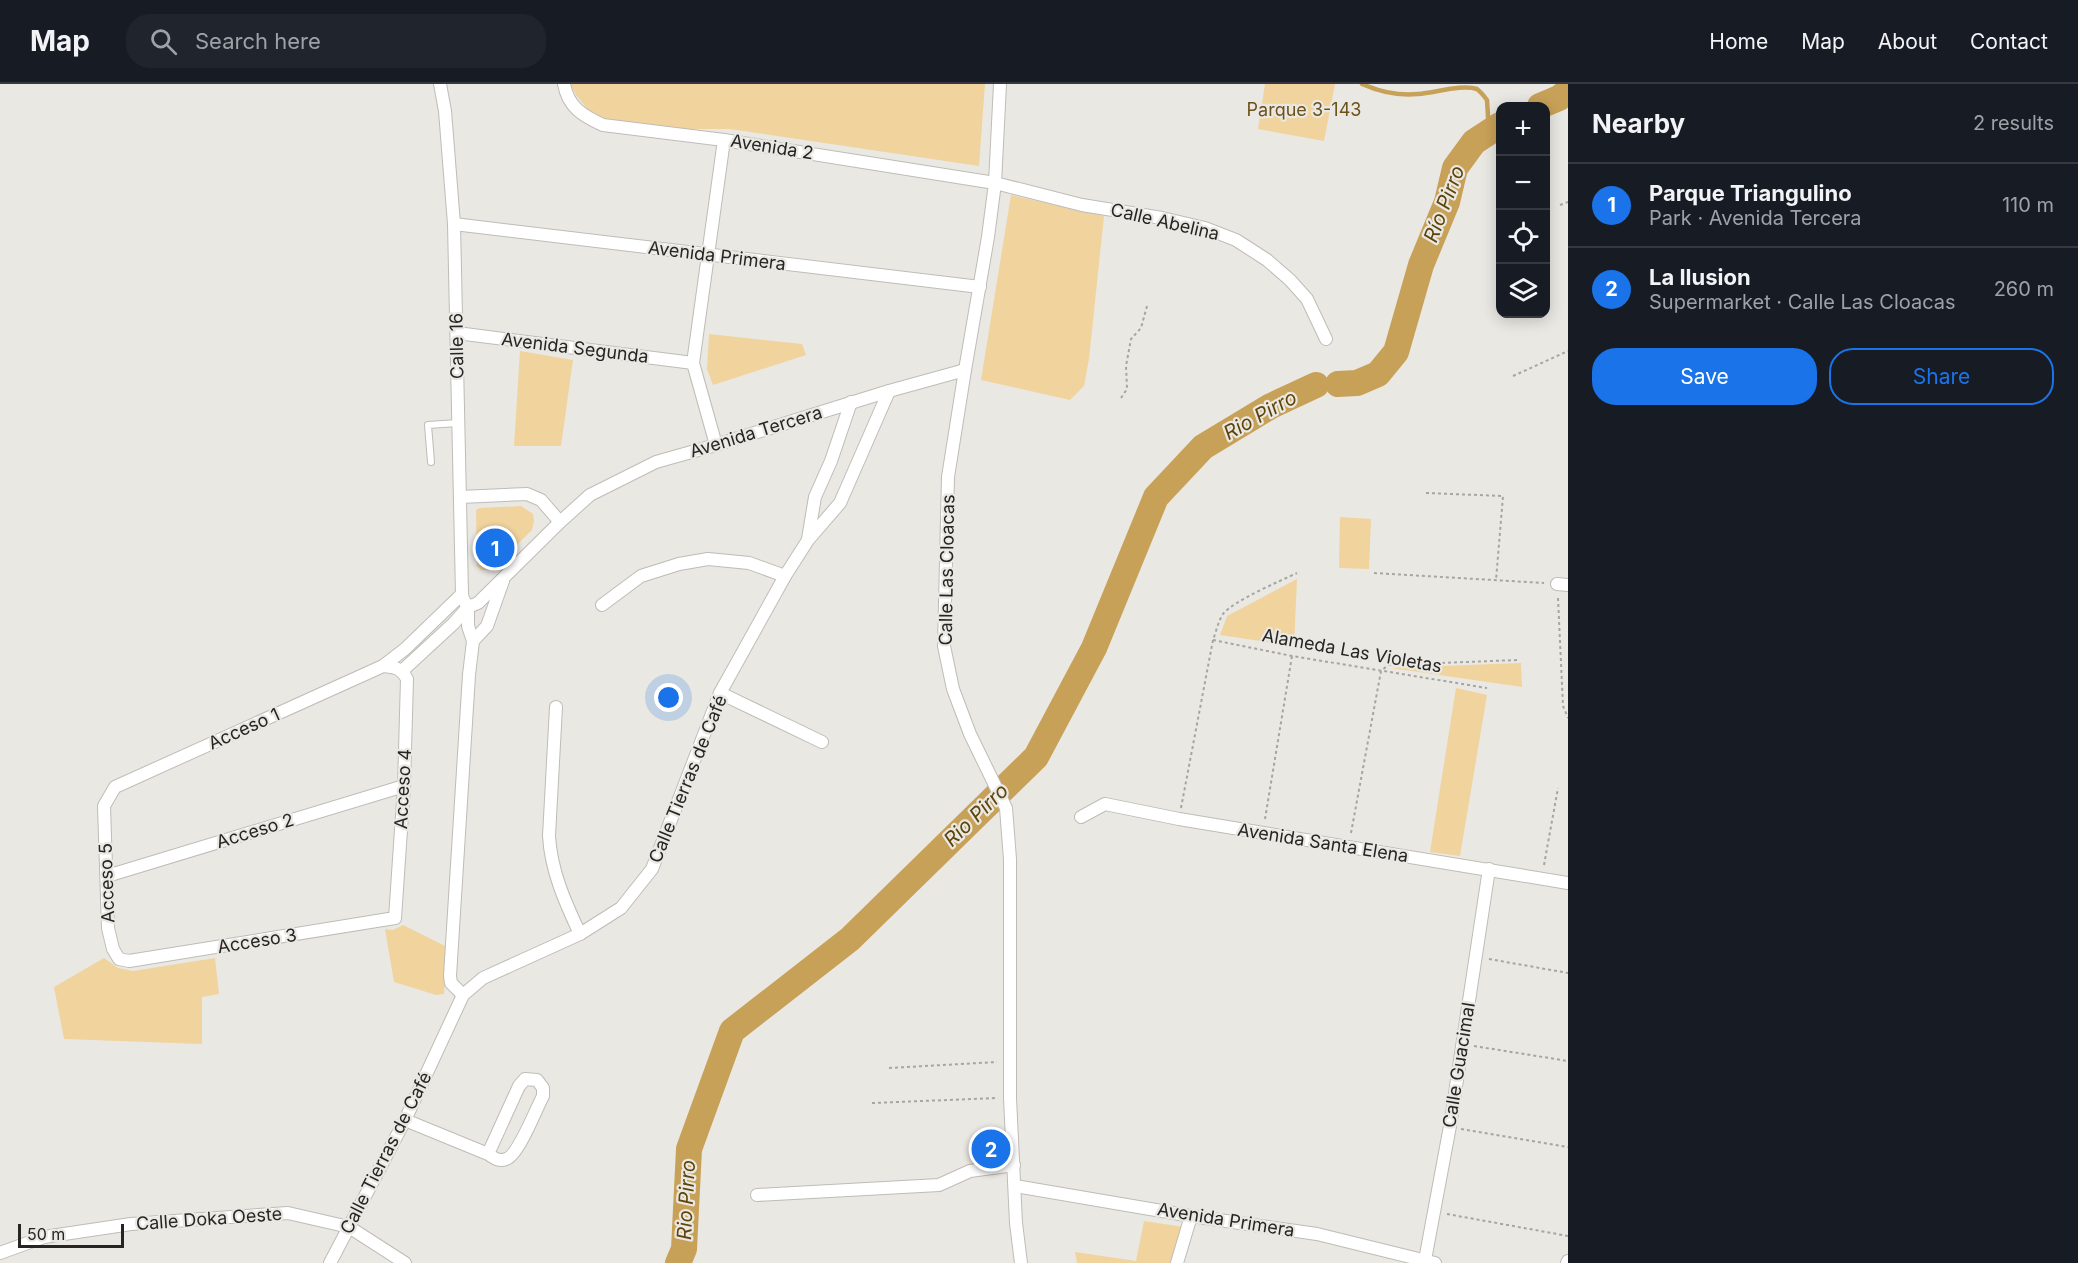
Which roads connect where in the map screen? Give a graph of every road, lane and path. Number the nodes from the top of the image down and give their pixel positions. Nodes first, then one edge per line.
1 (440, 84) edge
2 (1000, 84) edge
3 (564, 87) edge
4 (724, 140) junction
5 (995, 183) junction
6 (1568, 202) edge
7 (1560, 205) dead end
8 (454, 224) junction
9 (709, 255) junction
10 (980, 287) junction
11 (1147, 306) dead end
12 (457, 333) junction
13 (1326, 339) dead end
14 (1568, 351) edge
15 (693, 363) junction
16 (964, 370) junction
17 (1513, 376) dead end
18 (889, 391) junction
19 (1121, 398) dead end
20 (851, 402) junction
21 (458, 423) junction
22 (716, 445) junction
23 (431, 462) dead end
24 (1426, 493) dead end
25 (460, 496) junction
26 (560, 522) junction
27 (808, 540) junction
28 (1297, 573) dead end
29 (1374, 573) dead end
30 (505, 576) junction
31 (785, 576) junction
32 (1496, 580) junction
33 (1562, 585) edge
34 (462, 594) junction
35 (602, 605) dead end
36 (468, 607) junction
37 (1213, 640) junction
38 (473, 641) junction
39 (1292, 656) junction
40 (1518, 660) dead end
41 (393, 668) junction
42 (1381, 670) junction
43 (1487, 688) dead end
44 (720, 693) junction
45 (1568, 704) edge
46 (556, 706) dead end
47 (1563, 706) junction
48 (1568, 718) edge
49 (822, 742) dead end
50 (404, 786) junction
51 (1558, 788) dead end
52 (104, 806) joint
53 (1081, 817) dead end
54 (1179, 819) junction
55 (1262, 833) junction
56 (1348, 847) junction
57 (1489, 869) junction
58 (107, 876) junction
59 (1542, 878) junction
60 (1568, 883) edge
61 (395, 918) joint
62 (580, 934) junction
63 (1474, 957) junction
64 (119, 959) joint
65 (1568, 973) edge
66 (463, 995) junction
67 (1462, 1045) junction
68 (1009, 1061) junction
69 (1568, 1061) edge
70 (888, 1068) dead end
71 (1010, 1098) junction
72 (872, 1103) dead end
73 (405, 1120) junction
74 (1450, 1126) junction
75 (1568, 1147) edge
76 (488, 1154) junction
77 (1014, 1165) junction
78 (1015, 1186) junction
79 (757, 1195) dead end
80 (1435, 1212) junction
81 (1191, 1216) junction
82 (349, 1227) junction
83 (1568, 1236) edge
84 (0, 1253) edge
85 (1430, 1262) edge
86 (330, 1263) edge
87 (405, 1263) edge
88 (1021, 1263) edge
89 (1177, 1263) edge

1 - 8 street, Calle 16
2 - 5 street, Calle Las Cloacas
3 - 4 street, Avenida 2
4 - 5 street, Avenida 2
4 - 9 street
5 - 10 street, Calle Las Cloacas
5 - 13 street, Calle Abelina
6 - 7 path
8 - 9 street, Avenida Primera
8 - 12 street, Calle 16
9 - 10 street, Avenida Primera
9 - 15 street
10 - 16 street, Calle Las Cloacas
11 - 19 path
12 - 15 street, Avenida Segunda
12 - 21 street, Calle 16
14 - 17 path
15 - 22 street
16 - 18 street, Avenida Tercera
16 - 68 street, Calle Las Cloacas
18 - 20 street, Avenida Tercera
18 - 27 street, Calle Tierras de Café
20 - 22 street, Avenida Tercera
20 - 27 street, Calle Tierras de Café
21 - 23 lane
21 - 25 street, Calle 16
22 - 26 street, Avenida Tercera
24 - 32 path
25 - 26 street
25 - 34 street, Calle 16
26 - 30 street, Avenida Tercera
27 - 31 street, Calle Tierras de Café
28 - 37 path
29 - 32 path
30 - 36 street, Avenida Tercera
30 - 38 street
31 - 35 street
31 - 44 street, Calle Tierras de Café
32 - 33 path
33 - 47 path
34 - 36 street, Calle 16
34 - 41 street
36 - 38 street, Calle 16
36 - 41 street, Avenida Tercera
37 - 39 path, Alameda Las Violetas
37 - 54 path
38 - 66 street
39 - 42 path, Alameda Las Violetas
39 - 55 path
40 - 42 path
41 - 50 street, Acceso 4
41 - 52 street, Acceso 1
42 - 43 path, Alameda Las Violetas
42 - 56 path
44 - 49 street
44 - 62 street, Calle Tierras de Café
45 - 47 path
46 - 62 street
47 - 48 path
50 - 58 street, Acceso 2
50 - 61 street, Acceso 4
51 - 59 path
52 - 58 street, Acceso 5
53 - 54 street, Avenida Santa Elena
54 - 55 street, Avenida Santa Elena
55 - 56 street, Avenida Santa Elena
56 - 57 street, Avenida Santa Elena
57 - 59 street, Avenida Santa Elena
57 - 63 street, Calle Guacimal
58 - 64 street, Acceso 5
59 - 60 street, Avenida Santa Elena
61 - 64 street, Acceso 3
62 - 66 street, Calle Tierras de Café
63 - 65 path
63 - 67 street, Calle Guacimal
66 - 73 street, Calle Tierras de Café
67 - 69 path
67 - 74 street, Calle Guacimal
68 - 70 path
68 - 71 street, Calle Las Cloacas
71 - 72 path
71 - 77 street, Calle Las Cloacas
73 - 76 street
73 - 82 street, Calle Tierras de Café
74 - 75 path
74 - 80 street, Calle Guacimal
76 - 76 street
77 - 78 street, Calle Las Cloacas
77 - 79 street
78 - 81 street, Avenida Primera
78 - 88 street, Calle Las Cloacas
80 - 83 path
80 - 85 street, Calle Guacimal
81 - 85 street, Avenida Primera
81 - 89 street
82 - 84 street, Calle Doka Oeste
82 - 86 street, Calle Tierras de Café
82 - 87 street, Calle Doka Oeste

